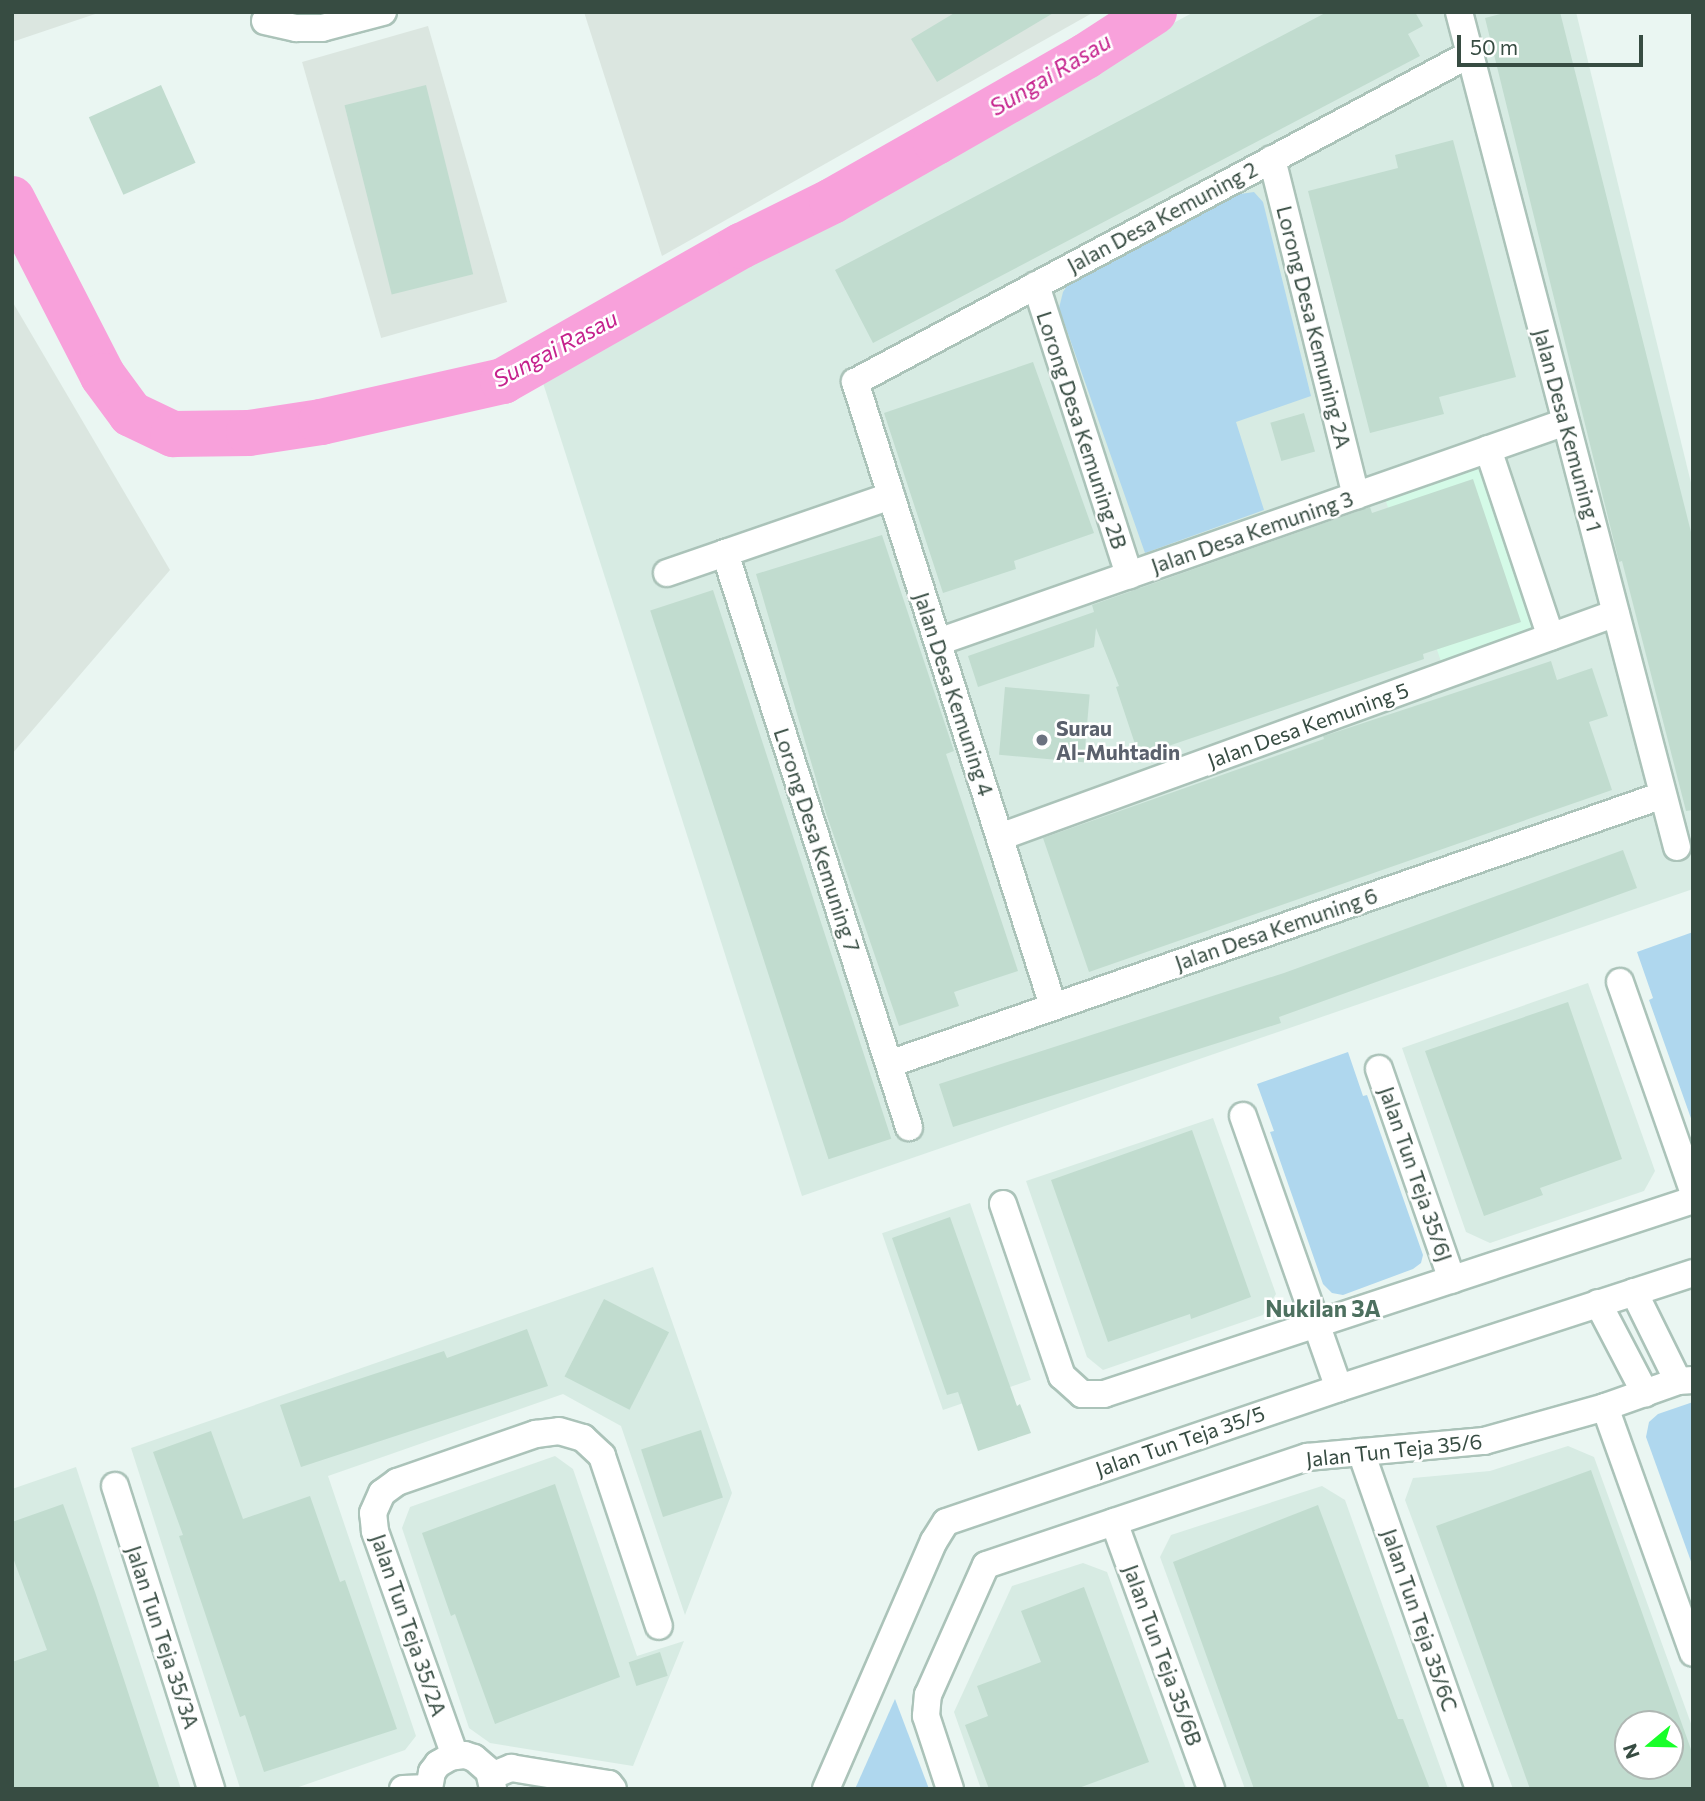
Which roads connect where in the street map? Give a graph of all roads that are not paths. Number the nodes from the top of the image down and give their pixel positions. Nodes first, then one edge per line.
1 (383, 12) edge
2 (1459, 12) edge
3 (265, 21) dead end
4 (1470, 54) junction
5 (1272, 159) junction
6 (1036, 285) junction
7 (855, 382) joint
8 (1566, 422) junction
9 (1488, 449) junction
10 (891, 496) junction
11 (1356, 496) junction
12 (725, 553) junction
13 (667, 573) dead end
14 (1129, 575) junction
15 (1616, 613) junction
16 (1551, 636) junction
17 (938, 642) junction
18 (1663, 795) junction
19 (1000, 837) junction
20 (1677, 847) dead end
21 (1620, 982) dead end
22 (1053, 1006) junction
23 (889, 1065) junction
24 (1379, 1069) dead end
25 (1243, 1116) dead end
26 (909, 1127) dead end
27 (1693, 1191) edge
28 (1693, 1200) edge
29 (1003, 1204) dead end
30 (1693, 1273) edge
31 (1452, 1280) junction
32 (1634, 1292) junction
33 (1598, 1303) junction
34 (1317, 1324) junction
35 (1686, 1381) edge
36 (1339, 1388) junction
37 (1645, 1393) junction
38 (1605, 1407) junction
39 (1361, 1452) junction
40 (116, 1486) dead end
41 (1114, 1521) junction
42 (659, 1626) dead end
43 (1693, 1653) edge
44 (455, 1756) junction
45 (492, 1782) edge
46 (429, 1788) edge
47 (211, 1789) edge
48 (402, 1789) edge
49 (613, 1789) edge
50 (826, 1789) edge
51 (950, 1789) edge
52 (1211, 1789) edge
53 (1479, 1789) edge

1 - 3 street
2 - 4 street, Jalan Desa Kemuning 1
4 - 5 street, Jalan Desa Kemuning 2
4 - 8 street, Jalan Desa Kemuning 1
5 - 6 street, Jalan Desa Kemuning 2
5 - 11 street, Lorong Desa Kemuning 2A
6 - 7 street, Jalan Desa Kemuning 2
6 - 14 street, Lorong Desa Kemuning 2B
7 - 10 street, Jalan Desa Kemuning 4
8 - 9 street, Jalan Desa Kemuning 3
8 - 15 street, Jalan Desa Kemuning 1
9 - 11 street, Jalan Desa Kemuning 3
9 - 16 street
10 - 12 street
10 - 17 street, Jalan Desa Kemuning 4
11 - 14 street, Jalan Desa Kemuning 3
12 - 13 street
12 - 23 street, Lorong Desa Kemuning 7
14 - 17 street, Jalan Desa Kemuning 3
15 - 16 street, Jalan Desa Kemuning 5
15 - 18 street, Jalan Desa Kemuning 1
16 - 19 street, Jalan Desa Kemuning 5
17 - 19 street, Jalan Desa Kemuning 4
18 - 20 street, Jalan Desa Kemuning 1
18 - 22 street, Jalan Desa Kemuning 6
19 - 22 street, Jalan Desa Kemuning 4
21 - 27 street
22 - 23 street, Jalan Desa Kemuning 6
23 - 26 street, Lorong Desa Kemuning 7
24 - 31 street, Jalan Tun Teja 35/6J
25 - 34 street
28 - 31 street
29 - 34 street
30 - 32 street, Jalan Tun Teja 35/5
31 - 34 street
32 - 33 street, Jalan Tun Teja 35/5
32 - 35 street, Jalan Tun Teja 35/6
33 - 36 street, Jalan Tun Teja 35/5
33 - 37 street
34 - 36 street
35 - 37 street, Jalan Tun Teja 35/6
36 - 50 street, Jalan Tun Teja 35/5
37 - 38 street, Jalan Tun Teja 35/6
38 - 39 street, Jalan Tun Teja 35/6
38 - 43 street
39 - 41 street, Jalan Tun Teja 35/6
39 - 53 street, Jalan Tun Teja 35/6C
40 - 47 street, Jalan Tun Teja 35/3A
41 - 51 street, Jalan Tun Teja 35/6
41 - 52 street, Jalan Tun Teja 35/6B
42 - 44 street, Jalan Tun Teja 35/2A
44 - 45 street
44 - 46 street
45 - 49 street
46 - 48 street

